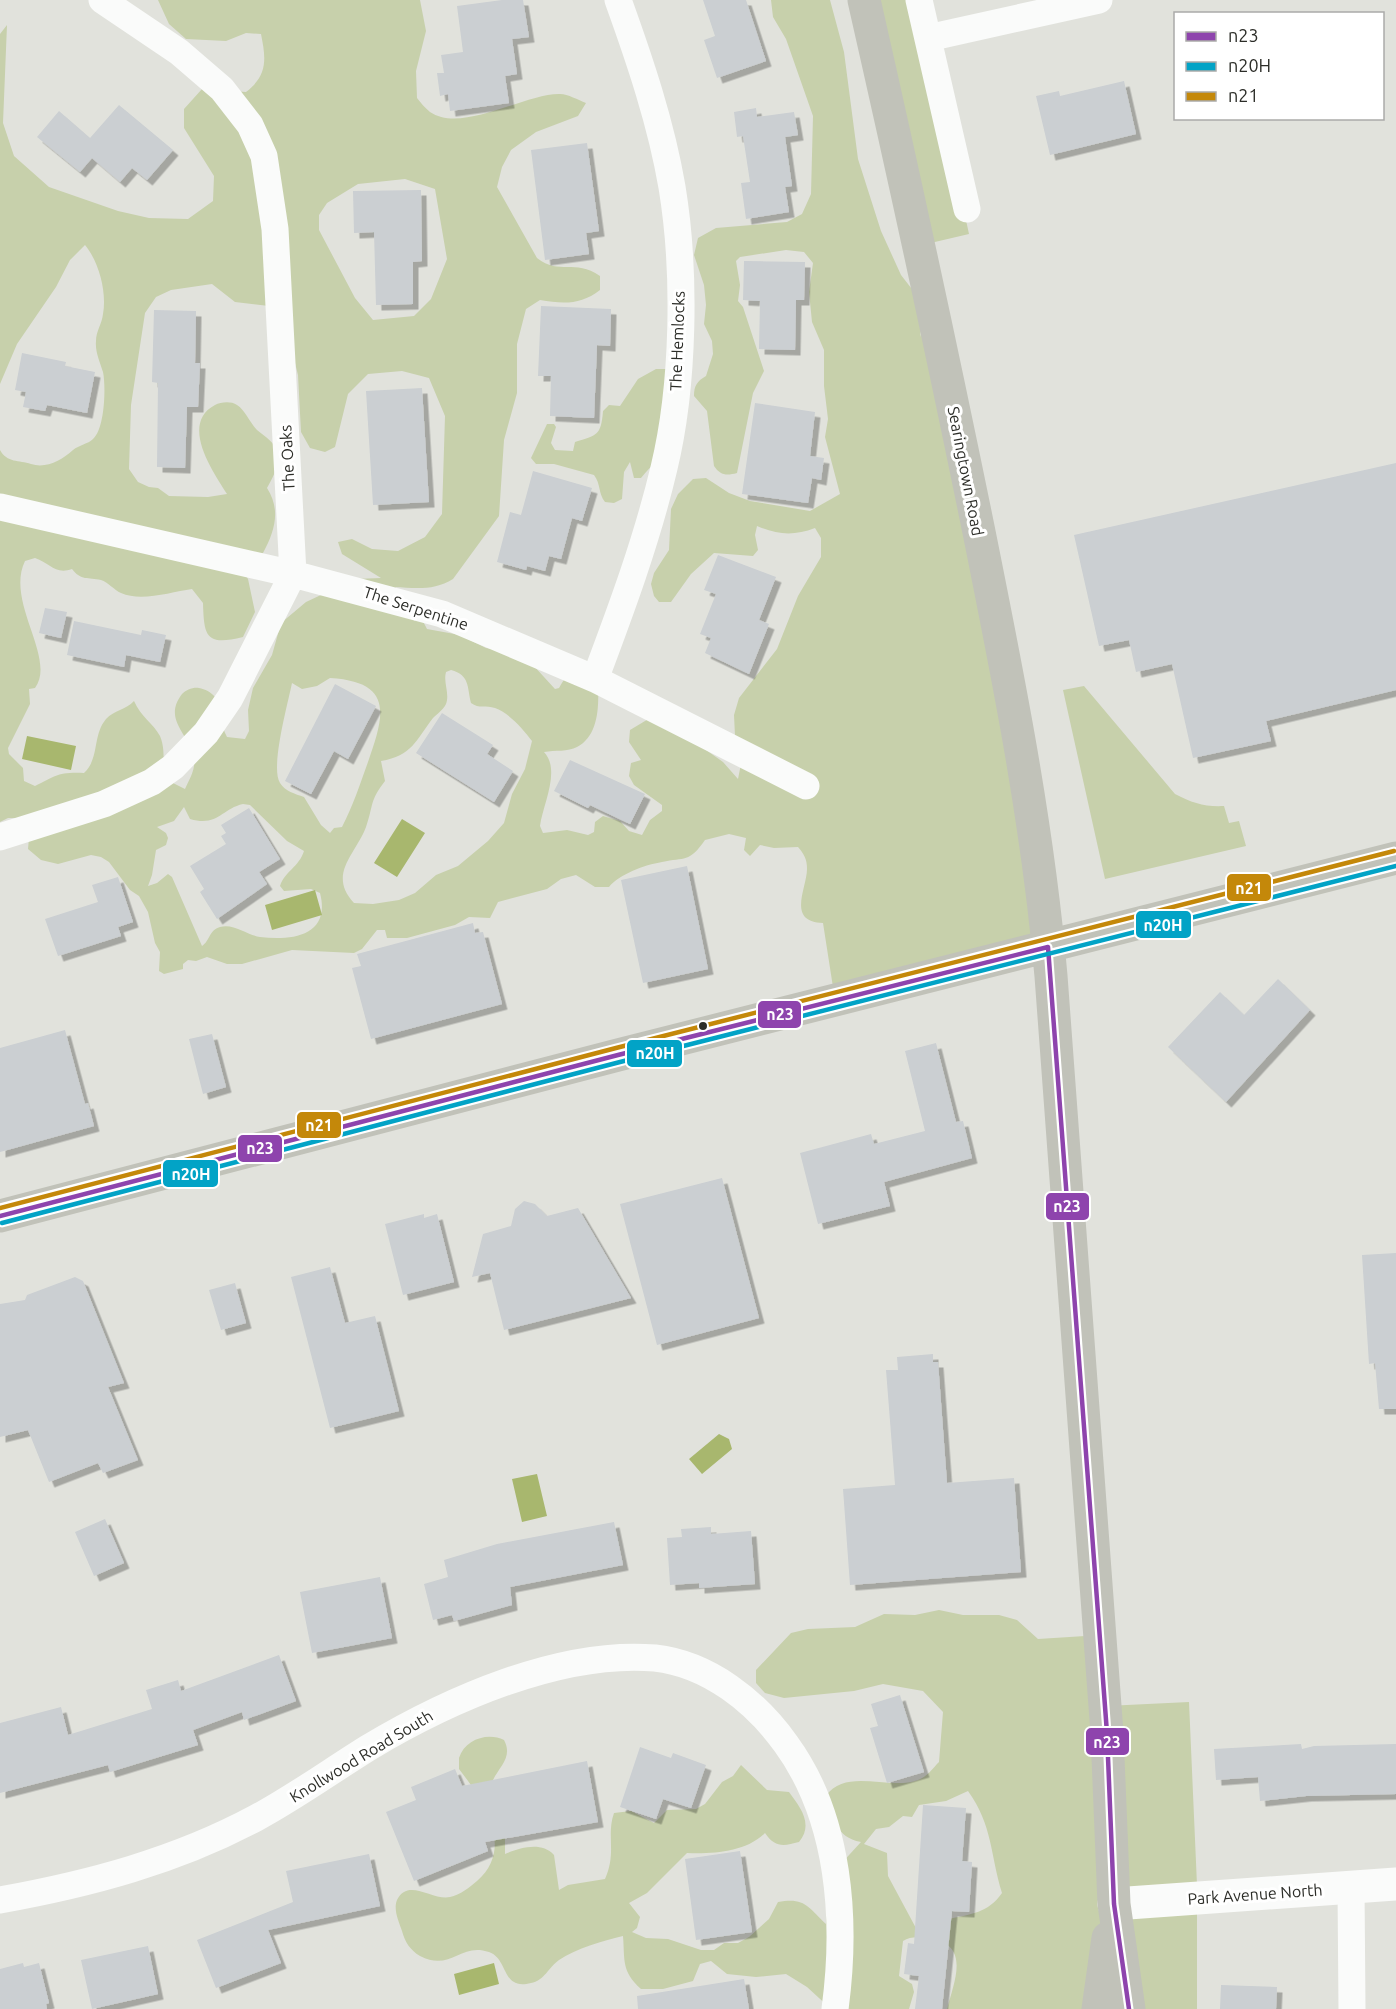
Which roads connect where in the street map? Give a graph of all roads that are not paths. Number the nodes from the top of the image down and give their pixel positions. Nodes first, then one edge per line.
1 (102, 0) edge
2 (618, 0) edge
3 (864, 0) edge
4 (919, 0) edge
5 (1099, 0) edge
6 (928, 38) junction
7 (967, 209) dead end
8 (0, 507) edge
9 (293, 574) junction
10 (595, 679) junction
11 (806, 786) dead end
12 (0, 837) edge
13 (1396, 858) edge
14 (1048, 947) junction
15 (0, 1216) edge
16 (1396, 1884) edge
17 (1351, 1887) junction
18 (0, 1900) edge
19 (1114, 1904) junction
20 (835, 2009) edge
21 (1098, 2009) edge
22 (1129, 2009) edge
23 (1352, 2009) edge

1 - 9 street, The Oaks
2 - 10 street, The Hemlocks
3 - 14 main road, Searingtown Road
4 - 6 street
5 - 6 street
6 - 7 street
8 - 9 street, The Serpentine
9 - 10 street, The Serpentine
9 - 12 street, The Oaks
10 - 11 street, The Serpentine
13 - 14 main road
14 - 15 main road
14 - 19 main road, Searingtown Road
16 - 17 street, Park Avenue North
17 - 19 street, Park Avenue North
17 - 23 street
18 - 20 street, Knollwood Road South
19 - 21 main road
19 - 22 main road

